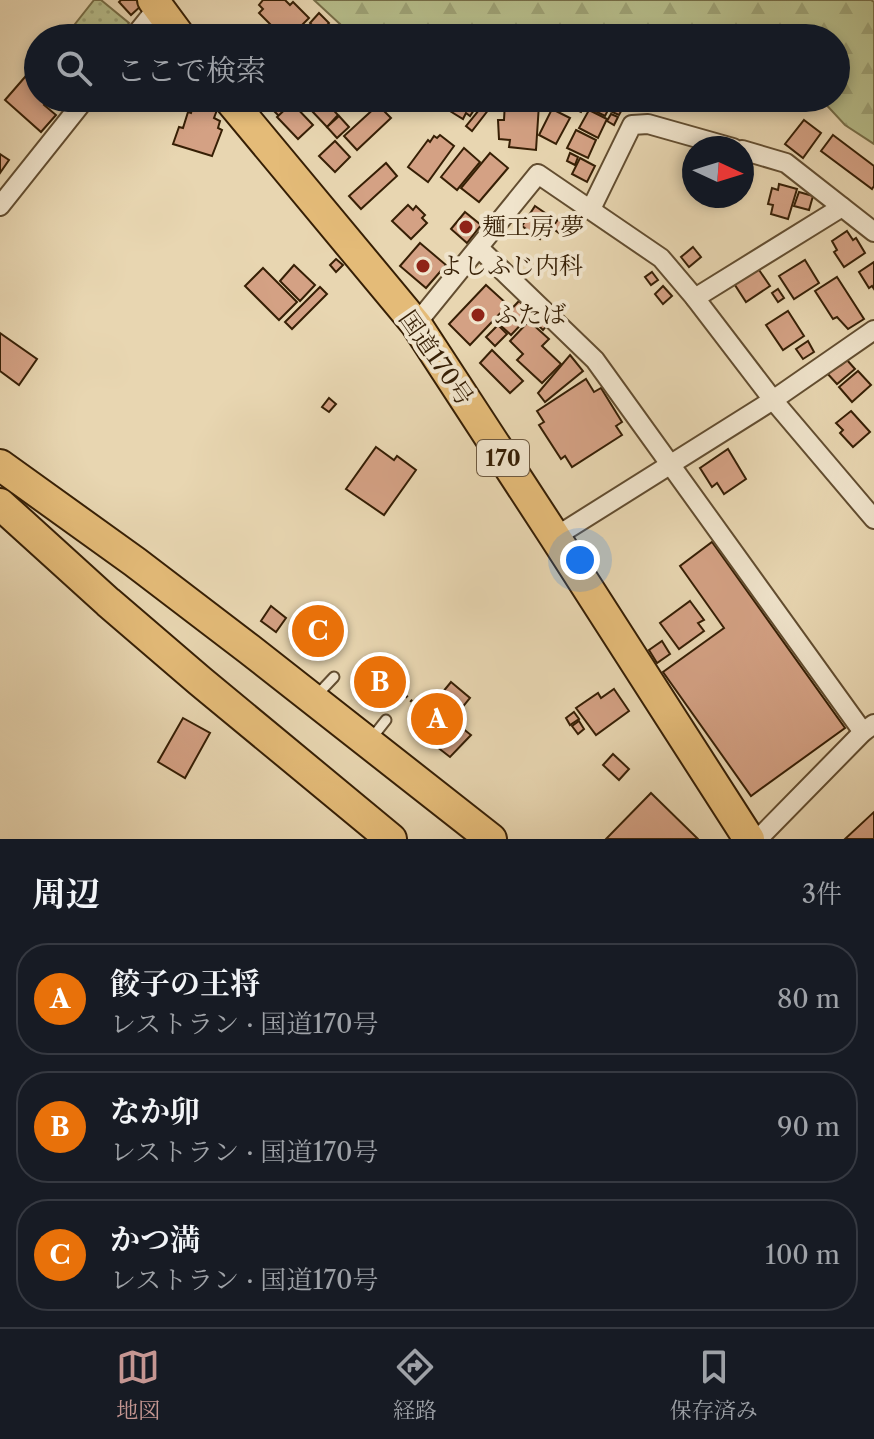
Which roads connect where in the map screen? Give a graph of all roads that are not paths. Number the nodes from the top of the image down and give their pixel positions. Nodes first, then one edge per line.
1 (156, 4) edge
2 (142, 24) edge
3 (171, 24) edge
4 (75, 112) edge
5 (240, 112) edge
6 (690, 136) edge
7 (754, 154) edge
8 (0, 206) edge
9 (842, 207) junction
10 (591, 209) junction
11 (874, 232) edge
12 (479, 248) junction
13 (695, 298) junction
14 (416, 324) junction
15 (871, 337) edge
16 (773, 400) junction
17 (670, 464) junction
18 (0, 465) edge
19 (0, 504) edge
20 (874, 519) edge
21 (555, 537) junction
22 (386, 720) dead end
23 (868, 728) edge
24 (368, 743) junction
25 (391, 839) edge
26 (491, 839) edge
27 (749, 839) edge
28 (758, 839) edge

1 - 2 street
1 - 3 highway
4 - 8 street
5 - 14 highway, 国道170号 / 170
6 - 10 street
7 - 9 street
9 - 11 street
9 - 13 street
10 - 12 street
10 - 13 street
12 - 14 street
12 - 17 street
13 - 16 street
14 - 21 highway, 国道170号 / 170
15 - 16 street
16 - 17 street
16 - 20 street
17 - 21 street
17 - 23 street
18 - 24 highway
19 - 25 highway
21 - 27 highway, 国道170号 / 170
22 - 24 lane
23 - 28 street
24 - 26 highway

